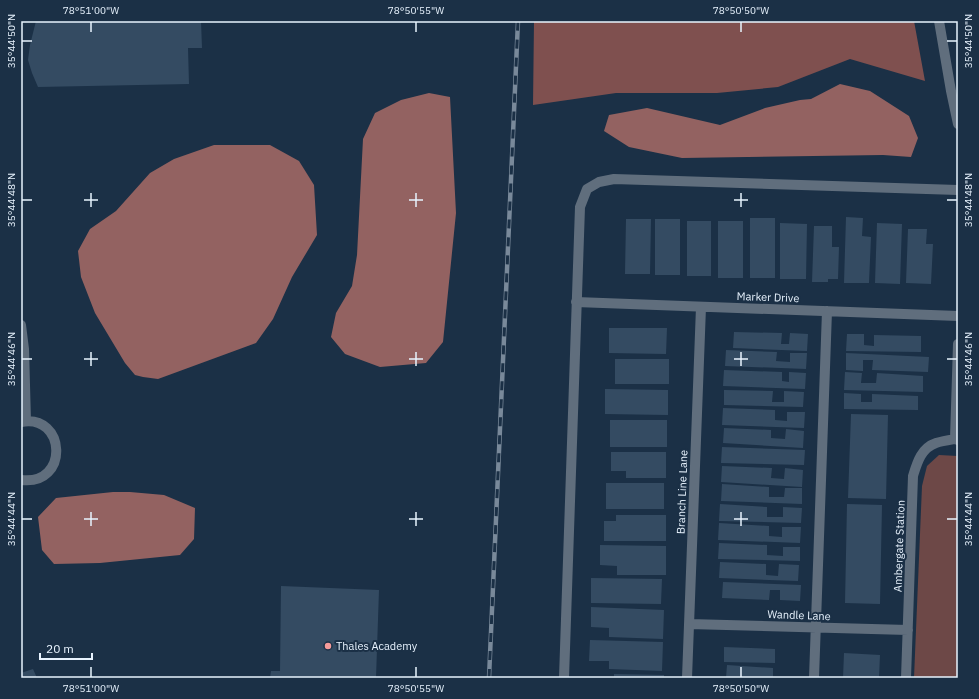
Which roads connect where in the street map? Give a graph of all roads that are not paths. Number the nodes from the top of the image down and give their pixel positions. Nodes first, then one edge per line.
1 (939, 21) edge
2 (958, 124) edge
3 (958, 190) edge
4 (576, 302) junction
5 (701, 307) junction
6 (827, 312) junction
7 (958, 316) edge
8 (21, 325) edge
9 (958, 344) edge
10 (24, 421) edge
11 (957, 439) edge
12 (21, 480) edge
13 (689, 624) junction
14 (815, 628) junction
15 (908, 630) junction
16 (564, 678) edge
17 (687, 678) edge
18 (814, 678) edge
19 (906, 678) edge

1 - 2 street
3 - 4 street
4 - 5 street, Marker Drive
4 - 16 street
5 - 6 street, Marker Drive
5 - 13 street, Branch Line Lane
6 - 7 street, Marker Drive
6 - 14 street
8 - 10 street
9 - 11 street, Ambergate Station
10 - 12 street
11 - 15 street, Ambergate Station
13 - 14 street, Wandle Lane
13 - 17 street, Branch Line Lane
14 - 15 street, Wandle Lane
14 - 18 street
15 - 19 street, Ambergate Station

